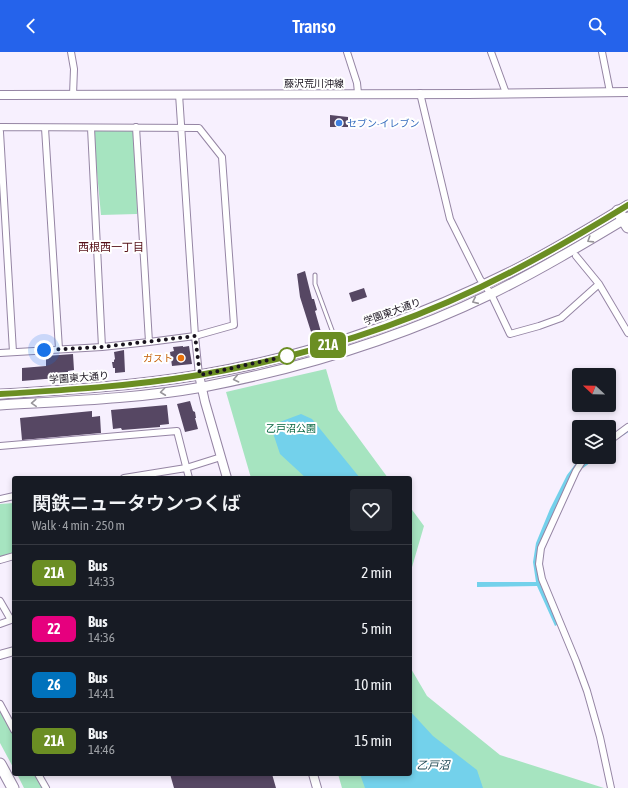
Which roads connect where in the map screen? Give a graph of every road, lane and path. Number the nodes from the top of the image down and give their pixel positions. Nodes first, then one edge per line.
1 (71, 52) edge
2 (347, 52) edge
3 (491, 52) edge
4 (602, 52) edge
5 (610, 92) junction
6 (628, 92) edge
7 (358, 93) junction
8 (420, 93) junction
9 (506, 93) junction
10 (179, 94) junction
11 (0, 95) edge
12 (73, 95) junction
13 (0, 127) edge
14 (136, 127) junction
15 (45, 128) junction
16 (91, 128) junction
17 (181, 128) junction
18 (0, 132) edge
19 (628, 204) edge
20 (624, 219) edge
21 (576, 256) dead end
22 (315, 275) dead end
23 (599, 284) junction
24 (484, 285) junction
25 (491, 294) junction
26 (628, 333) edge
27 (195, 336) junction
28 (149, 342) junction
29 (337, 342) junction
30 (102, 347) junction
31 (59, 349) junction
32 (13, 352) junction
33 (0, 353) edge
34 (200, 375) junction
35 (202, 387) junction
36 (0, 394) edge
37 (0, 405) edge
38 (628, 427) edge
39 (616, 436) edge
40 (0, 446) edge
41 (221, 457) junction
42 (580, 464) edge
43 (186, 468) junction
44 (136, 476) edge
45 (188, 476) edge
46 (226, 476) edge
47 (12, 496) edge
48 (0, 499) edge
49 (12, 557) edge
50 (0, 560) edge
51 (0, 601) edge
52 (12, 619) edge
53 (12, 620) edge
54 (0, 624) edge
55 (12, 652) edge
56 (0, 655) edge
57 (0, 704) edge
58 (12, 726) edge
59 (0, 764) edge
60 (39, 776) edge
61 (314, 776) edge
62 (611, 787) edge
63 (13, 788) edge
64 (46, 788) edge
65 (317, 788) edge
66 (617, 788) edge

1 - 12 street
2 - 7 street
3 - 9 street
4 - 5 street
5 - 6 main road, 藤沢荒川沖線
5 - 9 main road, 藤沢荒川沖線
7 - 8 main road, 藤沢荒川沖線
7 - 10 main road, 藤沢荒川沖線
8 - 9 main road, 藤沢荒川沖線
8 - 24 street
10 - 12 main road, 藤沢荒川沖線
10 - 17 street
11 - 12 main road, 藤沢荒川沖線
13 - 15 street
14 - 16 street
14 - 17 street
14 - 28 street
15 - 16 street
15 - 31 street
16 - 30 street
17 - 27 street
17 - 27 street
18 - 32 street
19 - 20 main road, 学園東大通り
20 - 24 main road, 学園東大通り
20 -> 25 main road, 学園東大通り
21 - 23 street
22 - 29 lane
23 - 25 street
23 - 26 street
24 - 25 street
24 - 29 main road, 学園東大通り
25 -> 35 main road, 学園東大通り
27 - 28 street
27 - 34 street
28 - 30 street
29 - 34 main road, 学園東大通り
30 - 31 street
31 - 32 street
32 - 33 street
34 - 35 main road
34 - 36 main road, 学園東大通り
35 -> 37 main road, 学園東大通り
35 - 41 main road
38 - 39 street
40 - 43 street
41 - 43 street
41 - 46 main road
42 - 62 street
43 - 44 street
43 - 45 street
47 - 48 street
49 - 50 street
51 - 52 street
53 - 54 street
55 - 56 main road
57 - 58 street
59 - 63 highway
60 - 64 street
61 - 65 main road
62 - 66 street

